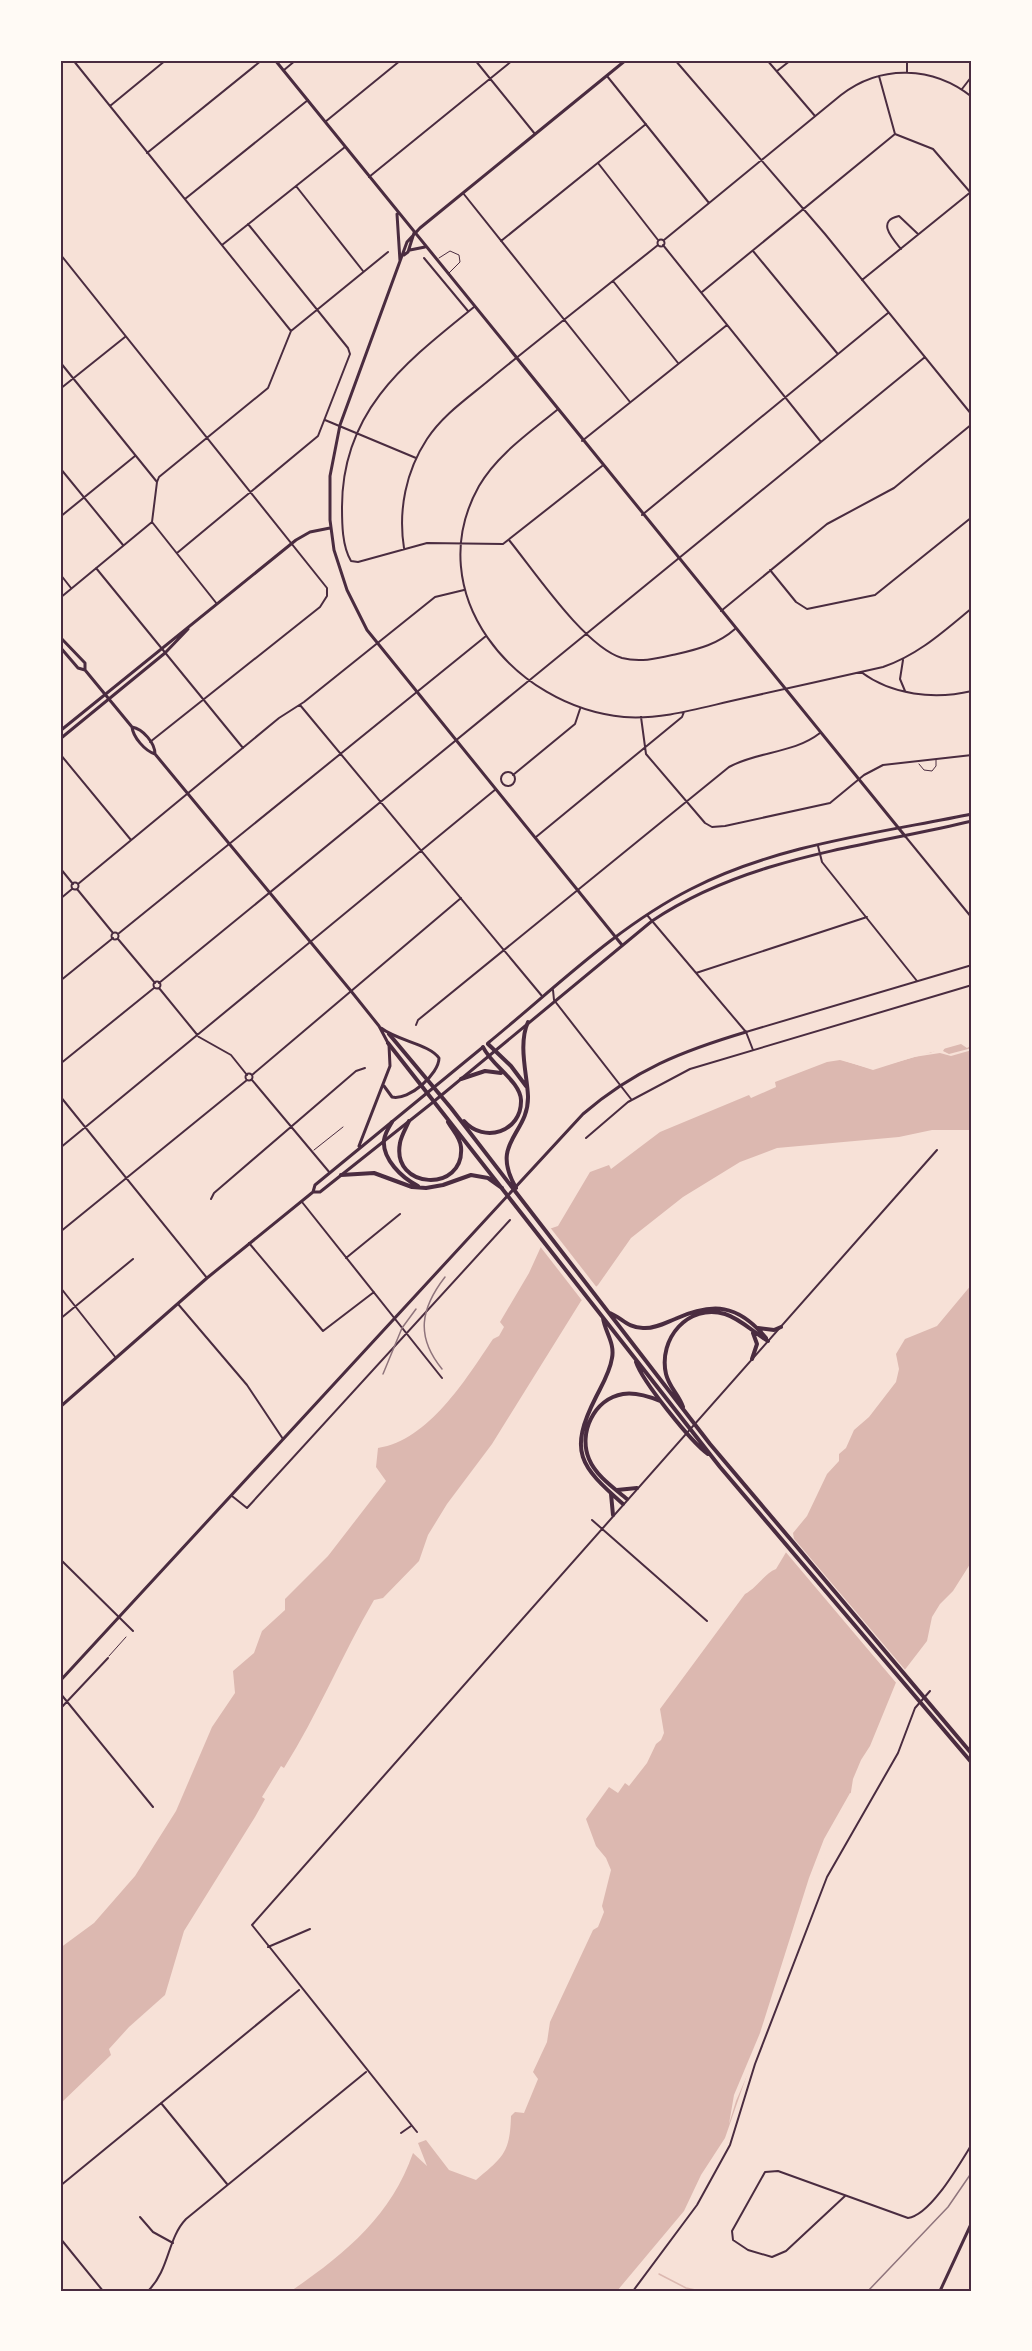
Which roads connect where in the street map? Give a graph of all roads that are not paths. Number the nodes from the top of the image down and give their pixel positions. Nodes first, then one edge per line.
1 (73, 60) edge
2 (166, 60) edge
3 (262, 60) edge
4 (275, 60) edge
5 (296, 60) edge
6 (401, 60) edge
7 (475, 60) edge
8 (513, 60) edge
9 (626, 60) edge
10 (675, 60) edge
11 (767, 60) edge
12 (791, 60) edge
13 (907, 60) edge
14 (283, 70) junction
15 (777, 71) junction
16 (907, 72) junction
17 (607, 76) junction
18 (879, 76) junction
19 (972, 76) edge
20 (490, 78) junction
21 (962, 89) junction
22 (972, 97) edge
23 (308, 100) junction
24 (110, 106) junction
25 (815, 116) junction
26 (325, 122) junction
27 (646, 124) junction
28 (535, 134) junction
29 (895, 134) junction
30 (345, 147) junction
31 (147, 153) junction
32 (761, 162) junction
33 (598, 163) junction
34 (369, 177) junction
35 (296, 186) junction
36 (971, 191) edge
37 (463, 193) junction
38 (185, 199) junction
39 (709, 203) junction
40 (803, 210) junction
41 (397, 213) junction
42 (248, 224) junction
43 (414, 233) junction
44 (918, 234) junction
45 (658, 240) junction
46 (664, 240) junction
47 (501, 241) junction
48 (222, 245) junction
49 (658, 245) junction
50 (663, 245) junction
51 (425, 247) junction
52 (900, 249) junction
53 (408, 251) junction
54 (753, 251) junction
55 (387, 252) dead end
56 (60, 254) edge
57 (404, 255) junction
58 (424, 258) dead end
59 (436, 261) junction
60 (400, 264) junction
61 (364, 271) junction
62 (447, 275) junction
63 (442, 279) junction
64 (862, 280) junction
65 (612, 281) junction
66 (701, 293) junction
67 (474, 307) junction
68 (317, 309) junction
69 (468, 311) junction
70 (888, 312) junction
71 (564, 320) junction
72 (727, 325) junction
73 (291, 331) junction
74 (125, 337) junction
75 (838, 354) junction
76 (925, 357) junction
77 (515, 359) junction
78 (60, 362) edge
79 (678, 363) junction
80 (73, 378) junction
81 (60, 389) edge
82 (785, 397) junction
83 (630, 402) junction
84 (557, 410) junction
85 (972, 415) edge
86 (325, 420) junction
87 (972, 424) edge
88 (340, 425) junction
89 (357, 433) junction
90 (206, 439) junction
91 (582, 441) junction
92 (821, 442) junction
93 (135, 456) junction
94 (416, 458) junction
95 (602, 466) junction
96 (60, 468) edge
97 (157, 482) junction
98 (250, 492) junction
99 (84, 498) junction
100 (642, 515) junction
101 (60, 517) edge
102 (972, 517) edge
103 (152, 522) junction
104 (330, 528) junction
105 (509, 540) junction
106 (461, 543) junction
107 (292, 544) junction
108 (123, 546) junction
109 (404, 548) junction
110 (177, 553) junction
111 (678, 560) junction
112 (96, 568) junction
113 (770, 570) junction
114 (60, 573) edge
115 (72, 588) junction
116 (464, 590) junction
117 (60, 598) edge
118 (218, 605) junction
119 (972, 609) edge
120 (720, 611) junction
121 (188, 629) junction
122 (735, 629) junction
123 (586, 634) junction
124 (486, 636) junction
125 (60, 637) edge
126 (377, 645) junction
127 (60, 647) edge
128 (161, 648) junction
129 (165, 653) junction
130 (903, 660) junction
131 (86, 670) junction
132 (861, 672) junction
133 (529, 681) junction
134 (784, 689) junction
135 (905, 691) junction
136 (972, 691) edge
137 (105, 693) junction
138 (417, 693) junction
139 (109, 698) junction
140 (203, 698) junction
141 (300, 705) junction
142 (580, 708) junction
143 (684, 711) junction
144 (641, 717) junction
145 (132, 727) junction
146 (60, 731) edge
147 (820, 733) junction
148 (60, 739) edge
149 (456, 741) junction
150 (150, 742) junction
151 (243, 748) junction
152 (644, 749) junction
153 (60, 754) edge
154 (155, 754) junction
155 (342, 754) junction
156 (972, 755) edge
157 (936, 758) junction
158 (915, 760) junction
159 (513, 775) junction
160 (858, 780) junction
161 (496, 789) junction
162 (187, 794) junction
163 (381, 801) junction
164 (685, 801) junction
165 (972, 814) edge
166 (972, 820) edge
167 (899, 829) junction
168 (905, 836) junction
169 (536, 837) junction
170 (131, 840) junction
171 (230, 845) junction
172 (818, 846) junction
173 (421, 849) junction
174 (820, 855) junction
175 (60, 868) edge
176 (73, 884) junction
177 (78, 884) junction
178 (577, 888) junction
179 (72, 889) junction
180 (77, 889) junction
181 (269, 893) junction
182 (461, 898) junction
183 (60, 899) edge
184 (647, 915) junction
185 (867, 917) junction
186 (972, 918) edge
187 (652, 921) junction
188 (113, 933) junction
189 (118, 934) junction
190 (112, 938) junction
191 (617, 938) junction
192 (118, 939) junction
193 (309, 941) junction
194 (622, 945) junction
195 (503, 949) junction
196 (972, 965) edge
197 (696, 973) junction
198 (60, 981) edge
199 (917, 981) junction
200 (155, 983) junction
201 (159, 983) junction
202 (972, 985) edge
203 (154, 988) junction
204 (159, 988) junction
205 (553, 990) junction
206 (351, 991) junction
207 (543, 998) junction
208 (554, 1000) junction
209 (528, 1022) junction
210 (416, 1025) dead end
211 (379, 1026) junction
212 (746, 1032) junction
213 (196, 1034) junction
214 (389, 1034) junction
215 (388, 1043) junction
216 (485, 1045) junction
217 (753, 1050) junction
218 (493, 1051) junction
219 (487, 1055) junction
220 (60, 1064) edge
221 (364, 1068) dead end
222 (501, 1073) junction
223 (247, 1075) junction
224 (252, 1075) junction
225 (461, 1079) junction
226 (246, 1080) junction
227 (252, 1080) junction
228 (621, 1083) junction
229 (384, 1086) junction
230 (526, 1087) junction
231 (60, 1096) edge
232 (632, 1100) junction
233 (451, 1108) junction
234 (444, 1113) junction
235 (409, 1121) junction
236 (392, 1122) junction
237 (85, 1126) junction
238 (343, 1127) dead end
239 (290, 1128) junction
240 (586, 1138) dead end
241 (384, 1142) junction
242 (60, 1148) edge
243 (358, 1149) junction
244 (938, 1150) dead end
245 (311, 1153) junction
246 (328, 1174) junction
247 (341, 1176) junction
248 (129, 1179) junction
249 (511, 1183) junction
250 (418, 1186) junction
251 (504, 1189) junction
252 (313, 1192) junction
253 (211, 1199) dead end
254 (301, 1201) junction
255 (400, 1214) dead end
256 (510, 1220) dead end
257 (60, 1232) edge
258 (249, 1243) junction
259 (346, 1258) junction
260 (133, 1259) dead end
261 (207, 1278) junction
262 (60, 1287) edge
263 (374, 1293) junction
264 (178, 1304) junction
265 (75, 1306) junction
266 (610, 1313) junction
267 (602, 1315) junction
268 (395, 1317) junction
269 (60, 1319) edge
270 (781, 1327) junction
271 (758, 1328) junction
272 (752, 1332) junction
273 (406, 1335) junction
274 (768, 1341) junction
275 (634, 1357) junction
276 (116, 1358) junction
277 (752, 1359) junction
278 (442, 1378) dead end
279 (660, 1401) junction
280 (680, 1402) junction
281 (60, 1407) edge
282 (671, 1409) junction
283 (283, 1439) junction
284 (637, 1488) junction
285 (617, 1490) junction
286 (611, 1493) junction
287 (232, 1496) junction
288 (627, 1499) junction
289 (623, 1504) junction
290 (613, 1515) junction
291 (592, 1520) dead end
292 (601, 1529) junction
293 (60, 1558) edge
294 (119, 1618) junction
295 (707, 1621) dead end
296 (134, 1631) dead end
297 (126, 1637) dead end
298 (108, 1658) joint
299 (60, 1681) edge
300 (930, 1691) dead end
301 (60, 1693) edge
302 (67, 1702) junction
303 (60, 1709) edge
304 (972, 1754) edge
305 (972, 1763) edge
306 (153, 1807) dead end
307 (310, 1929) dead end
308 (267, 1947) junction
309 (300, 1989) junction
310 (367, 2071) junction
311 (161, 2103) junction
312 (411, 2125) junction
313 (417, 2132) dead end
314 (401, 2133) dead end
315 (972, 2144) edge
316 (227, 2184) junction
317 (60, 2186) edge
318 (845, 2196) junction
319 (140, 2217) dead end
320 (972, 2222) edge
321 (60, 2238) edge
322 (173, 2243) junction
323 (103, 2291) edge
324 (148, 2291) edge
325 (633, 2291) edge
326 (940, 2291) edge

1 - 24 street
2 - 24 street
3 - 31 street
4 - 14 street
5 - 14 street
6 - 26 street
7 - 20 street
8 - 20 street
9 - 17 street
10 - 32 street
11 - 15 street
12 - 15 street
13 - 16 street
14 - 23 street
15 - 25 street
16 - 18 street
16 - 21 street
17 - 27 street
17 - 28 street
18 - 25 street
18 - 29 street
19 - 21 street
20 - 28 street
20 - 34 street
21 - 22 street
23 - 26 street
23 - 38 street
24 - 31 street
25 - 32 street
26 - 30 street
27 - 33 street
27 - 39 street
28 - 37 street
29 - 36 street
29 - 40 street
30 - 34 street
30 - 35 street
31 - 38 street
32 - 39 street
32 - 40 street
33 - 45 street
33 - 47 street
34 - 41 street
35 - 42 street
35 - 61 street
36 - 44 street
37 - 43 street
37 - 47 street
38 - 48 street
39 - 46 street
40 - 54 street
40 - 64 street
41 - 43 street
41 - 60 street
42 - 48 street
42 - 68 street
43 - 51 street
43 - 53 street
43 - 57 street
44 - 52 street
44 - 52 street
45 - 46 street
45 - 49 street
46 - 50 street
47 - 71 street
48 - 73 street
49 - 50 street
49 - 65 street
50 - 66 street
51 - 53 street
51 - 59 street
52 - 64 street
53 - 57 street
54 - 66 street
54 - 75 street
55 - 61 street
56 - 74 street
57 - 60 street
58 - 63 street
59 - 62 street
59 - 62 lane
60 - 88 street
61 - 68 street
62 - 63 street
62 - 67 street
63 - 69 street
64 - 70 street
65 - 71 street
65 - 79 street
66 - 72 street
67 - 69 street
67 - 77 street
68 - 73 street
68 - 86 street
69 - 89 street
70 - 75 street
70 - 76 street
71 - 77 street
71 - 83 street
72 - 79 street
72 - 82 street
73 - 90 street
74 - 80 street
74 - 90 street
75 - 82 street
76 - 85 street
76 - 92 street
77 - 84 street
77 - 94 street
78 - 80 street
79 - 83 street
80 - 81 street
80 - 93 street
82 - 92 street
82 - 100 street
83 - 91 street
84 - 91 street
84 - 106 street
86 - 88 street
86 - 98 street
87 - 113 street
88 - 89 street
88 - 104 street
89 - 94 street
89 - 109 street
90 - 97 street
90 - 98 street
91 - 95 street
92 - 111 street
93 - 97 street
93 - 99 street
94 - 109 street
95 - 100 street
95 - 105 street
96 - 99 street
97 - 103 street
98 - 107 street
98 - 110 street
99 - 101 street
99 - 108 street
100 - 111 street
102 - 113 street
103 - 108 street
103 - 110 street
104 - 107 street
104 - 126 street
105 - 106 street
105 - 123 street
106 - 109 street
106 - 116 street
107 - 118 street
107 - 140 street
108 - 112 street
110 - 118 street
111 - 120 street
111 - 123 street
112 - 115 street
112 - 128 street
113 - 120 street
114 - 115 street
115 - 117 street
116 - 124 street
116 - 126 street
118 - 121 street
119 - 130 street
120 - 122 street
121 - 128 street
121 - 129 street
122 - 123 street
122 - 134 street
123 - 133 street
124 - 133 street
124 - 138 street
125 - 131 street
126 - 138 street
126 - 141 street
127 - 131 street
128 - 129 street
128 - 137 street
129 - 139 street
129 - 140 street
130 - 132 street
130 - 135 street
131 - 137 street
132 - 134 street
132 - 135 street
133 - 142 street
133 - 149 street
134 - 143 street
134 - 147 street
135 - 136 street
137 - 139 street
137 - 146 street
138 - 149 street
138 - 155 street
139 - 145 street
139 - 148 street
140 - 150 street
140 - 151 street
141 - 151 street
141 - 155 street
142 - 144 street
142 - 159 street
143 - 144 street
143 - 152 street
144 - 152 street
145 - 150 street
145 - 154 street
147 - 160 street
147 - 164 street
149 - 161 street
149 - 163 street
150 - 154 street
151 - 162 street
152 - 164 street
152 - 169 street
153 - 170 street
154 - 162 street
155 - 163 street
155 - 171 street
156 - 157 street
157 - 158 street
157 - 158 lane
158 - 160 street
159 - 159 street
160 - 164 street
160 - 167 street
161 - 169 street
161 - 173 street
162 - 170 street
162 - 171 street
163 - 173 street
163 - 181 street
164 - 178 street
165 - 167 street
166 - 168 street
167 - 168 street
167 - 172 street
168 - 174 street
168 - 186 street
169 - 178 street
170 - 177 street
171 - 181 street
171 - 189 street
172 - 174 street
172 - 184 street
173 - 182 street
173 - 193 street
174 - 185 street
174 - 187 street
175 - 176 street
176 - 177 street
176 - 179 street
177 - 180 street
178 - 191 street
178 - 195 street
179 - 180 street
179 - 183 street
180 - 188 street
181 - 193 street
181 - 201 street
182 - 195 street
182 - 206 street
184 - 187 street
184 - 191 street
185 - 197 street
185 - 199 street
187 - 194 street
187 - 197 street
188 - 189 street
188 - 190 street
189 - 192 street
190 - 192 street
190 - 198 street
191 - 194 street
191 - 205 street
192 - 200 street
193 - 206 street
193 - 213 street
194 - 208 street
195 - 207 street
195 - 210 street
196 - 199 street
197 - 212 street
199 - 212 street
200 - 201 street
200 - 203 street
201 - 204 street
202 - 217 street
203 - 204 street
203 - 220 street
204 - 213 street
205 - 207 street
205 - 208 street
206 - 211 street
206 - 224 street
207 - 216 street
208 - 209 street
208 - 228 street
209 - 218 street
209 - 230 highway
211 - 214 street
211 - 215 street
212 - 217 street
212 - 228 street
213 - 223 street
213 - 237 street
214 - 229 street
214 - 233 highway
215 - 229 street
215 - 234 highway
216 - 218 highway
216 - 219 highway
216 - 236 street
217 - 232 street
218 - 219 street
218 - 230 highway
219 - 222 highway
219 - 225 street
221 - 239 street
222 - 225 highway
222 - 233 highway
223 - 224 street
223 - 226 street
224 - 227 street
225 - 235 street
226 - 227 street
226 - 248 street
227 - 239 street
228 - 232 street
228 - 268 street
229 - 243 street
230 - 249 highway
231 - 237 street
232 - 240 street
233 - 249 highway
234 - 235 highway
234 - 251 highway
235 - 241 street
236 - 241 highway
236 - 243 street
237 - 242 street
237 - 248 street
238 - 245 lane
239 - 245 street
239 - 253 street
241 - 247 street
241 - 250 highway
243 - 246 street
244 - 270 street
245 - 246 street
246 - 252 street
247 - 250 highway
247 - 252 street
248 - 257 street
248 - 261 street
249 - 266 highway
250 - 251 highway
251 - 267 highway
252 - 254 street
254 - 258 street
254 - 259 street
255 - 259 street
256 - 273 street
258 - 261 street
258 - 263 street
259 - 263 street
260 - 265 street
261 - 264 street
262 - 265 street
263 - 268 street
264 - 276 street
264 - 283 street
265 - 269 street
265 - 276 street
266 - 271 highway
266 - 280 highway
267 - 275 highway
267 - 286 highway
268 - 273 street
268 - 283 street
270 - 271 highway
270 - 274 street
271 - 274 highway
272 - 274 highway
272 - 277 highway
272 - 280 highway
273 - 278 street
273 - 287 street
274 - 277 street
275 - 279 highway
275 - 282 highway
276 - 281 street
277 - 284 street
279 - 282 highway
279 - 285 highway
280 - 304 highway
282 - 305 highway
283 - 287 street
284 - 285 highway
284 - 288 street
285 - 288 highway
286 - 289 highway
286 - 290 highway
287 - 294 street
288 - 289 street
289 - 290 street
290 - 292 street
291 - 292 street
292 - 295 street
292 - 308 street
293 - 294 street
294 - 296 street
294 - 299 street
297 - 298 lane
298 - 302 street
300 - 325 street
301 - 302 street
302 - 303 street
302 - 306 street
307 - 308 street
308 - 309 street
309 - 310 street
309 - 311 street
310 - 312 street
310 - 316 street
311 - 316 street
311 - 317 street
312 - 313 street
312 - 314 street
315 - 318 street
316 - 322 street
318 - 318 street
319 - 322 street
320 - 326 street
321 - 323 street
322 - 324 street

